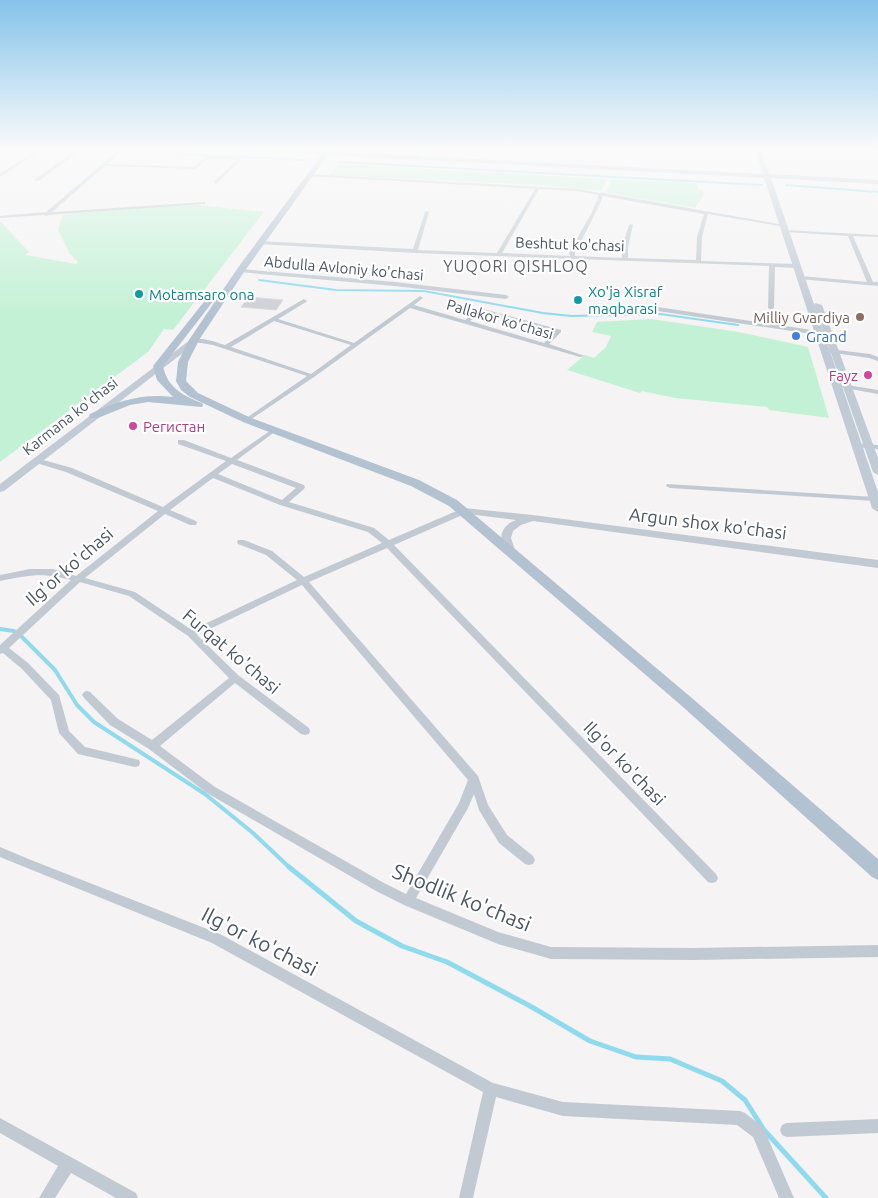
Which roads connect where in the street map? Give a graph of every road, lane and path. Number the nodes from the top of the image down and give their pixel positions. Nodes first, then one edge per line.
1 (58, 205) edge
2 (178, 205) edge
3 (282, 205) edge
4 (287, 205) edge
5 (527, 205) edge
6 (597, 205) edge
7 (668, 205) edge
8 (780, 205) edge
9 (427, 212) dead end
10 (707, 212) junction
11 (46, 215) junction
12 (0, 218) edge
13 (631, 225) dead end
14 (788, 229) junction
15 (850, 234) junction
16 (878, 236) edge
17 (260, 243) junction
18 (415, 251) junction
19 (498, 254) junction
20 (573, 257) junction
21 (625, 259) junction
22 (699, 262) junction
23 (772, 265) junction
24 (797, 266) junction
25 (240, 271) junction
26 (806, 278) junction
27 (871, 284) junction
28 (878, 284) edge
29 (506, 297) dead end
30 (420, 298) dead end
31 (304, 300) dead end
32 (411, 306) junction
33 (771, 308) dead end
34 (590, 312) dead end
35 (273, 319) junction
36 (466, 322) junction
37 (818, 333) junction
38 (828, 334) junction
39 (194, 340) junction
40 (356, 345) junction
41 (545, 345) junction
42 (226, 347) junction
43 (824, 350) junction
44 (834, 352) junction
45 (582, 356) dead end
46 (878, 359) edge
47 (158, 366) junction
48 (312, 376) junction
49 (836, 385) junction
50 (847, 387) junction
51 (878, 392) edge
52 (196, 405) junction
53 (94, 416) junction
54 (247, 420) junction
55 (274, 430) junction
56 (181, 442) dead end
57 (856, 445) junction
58 (869, 446) junction
59 (878, 447) edge
60 (36, 460) junction
61 (232, 461) junction
62 (878, 472) edge
63 (213, 475) junction
64 (670, 486) dead end
65 (0, 489) edge
66 (283, 503) junction
67 (877, 504) edge
68 (164, 511) junction
69 (464, 511) junction
70 (533, 518) junction
71 (193, 523) dead end
72 (241, 542) dead end
73 (387, 544) junction
74 (510, 550) junction
75 (878, 564) edge
76 (0, 578) edge
77 (79, 578) junction
78 (303, 581) junction
79 (191, 634) junction
80 (2, 650) edge
81 (235, 678) junction
82 (87, 695) dead end
83 (305, 730) dead end
84 (153, 746) junction
85 (135, 763) dead end
86 (474, 779) junction
87 (0, 852) edge
88 (529, 860) dead end
89 (878, 871) edge
90 (712, 878) dead end
91 (408, 901) junction
92 (878, 951) edge
93 (491, 1089) junction
94 (0, 1125) edge
95 (878, 1126) edge
96 (787, 1130) dead end
97 (68, 1164) junction
98 (46, 1198) edge
99 (132, 1198) edge
100 (466, 1198) edge
101 (787, 1198) edge

1 - 11 street
2 - 11 street
3 - 47 main road
4 - 17 main road
5 - 19 street
6 - 20 street
7 - 10 street
8 - 14 main road
9 - 18 street
10 - 14 street
10 - 22 street
11 - 12 street
13 - 21 street
14 - 15 street
14 - 24 main road
14 - 26 main road
15 - 16 street
15 - 27 street
17 - 18 street, Beshtut ko'chasi
17 - 25 main road
18 - 19 street, Beshtut ko'chasi
19 - 20 street, Beshtut ko'chasi
20 - 21 street, Beshtut ko'chasi
21 - 22 street, Beshtut ko'chasi
22 - 23 street, Beshtut ko'chasi
23 - 24 street, Beshtut ko'chasi
23 - 33 street
24 - 26 main road
25 - 29 street, Abdulla Avloniy ko'chasi
25 - 39 main road
26 - 27 street
26 - 37 main road
26 - 38 main road
27 - 28 street
30 - 32 street
31 - 35 street
32 - 36 street, Pallakor ko'chasi
32 - 40 street
34 - 37 street
35 - 40 street
35 - 42 street
36 - 41 street, Pallakor ko'chasi
36 - 41 street
37 - 38 street
37 - 43 main road
38 - 44 main road
39 - 42 street
39 - 47 main road, Karmana ko'chasi
39 - 54 main road
40 - 48 street
41 - 45 street, Pallakor ko'chasi
42 - 48 street
43 - 44 street
43 - 49 main road
44 - 46 street
44 - 50 main road
47 - 52 main road
47 - 53 main road, Karmana ko'chasi
48 - 54 street
49 - 50 street
49 - 57 main road
50 - 51 street
50 - 58 main road
52 - 53 main road
52 - 54 main road
53 - 60 main road, Karmana ko'chasi
54 - 55 main road
55 - 61 street, Ilg'or ko'chasi
55 - 69 main road
56 - 61 street
57 - 58 street
57 - 67 main road
58 - 59 street
58 - 62 main road
60 - 65 main road, Karmana ko'chasi
60 - 68 street
61 - 63 street, Ilg'or ko'chasi
61 - 66 street
63 - 66 street, Ilg'or ko'chasi
63 - 68 street, Ilg'or ko'chasi
64 - 67 street, Argun shox ko'chasi
66 - 73 street, Ilg'or ko'chasi
68 - 71 street
68 - 77 street, Ilg'or ko'chasi
69 - 70 street, Argun shox ko'chasi
69 - 73 street
69 - 74 main road
70 - 74 street
70 - 75 street, Argun shox ko'chasi
72 - 78 street
73 - 78 street
73 - 90 street, Ilg'or ko'chasi
74 - 89 main road
76 - 77 street, Furqat ko'chasi
77 - 79 street, Furqat ko'chasi
77 - 80 street, Ilg'or ko'chasi
78 - 79 street
78 - 86 street
79 - 81 street, Furqat ko'chasi
80 - 85 street
81 - 83 street, Furqat ko'chasi
81 - 84 street
82 - 84 street, Shodlik ko'chasi
84 - 91 street, Shodlik ko'chasi
86 - 88 street
86 - 91 street
87 - 93 street, Ilg'or ko'chasi
91 - 92 street, Shodlik ko'chasi
93 - 100 street
93 - 101 street, Ilg'or ko'chasi
94 - 97 street
95 - 96 street
97 - 98 street
97 - 99 street

